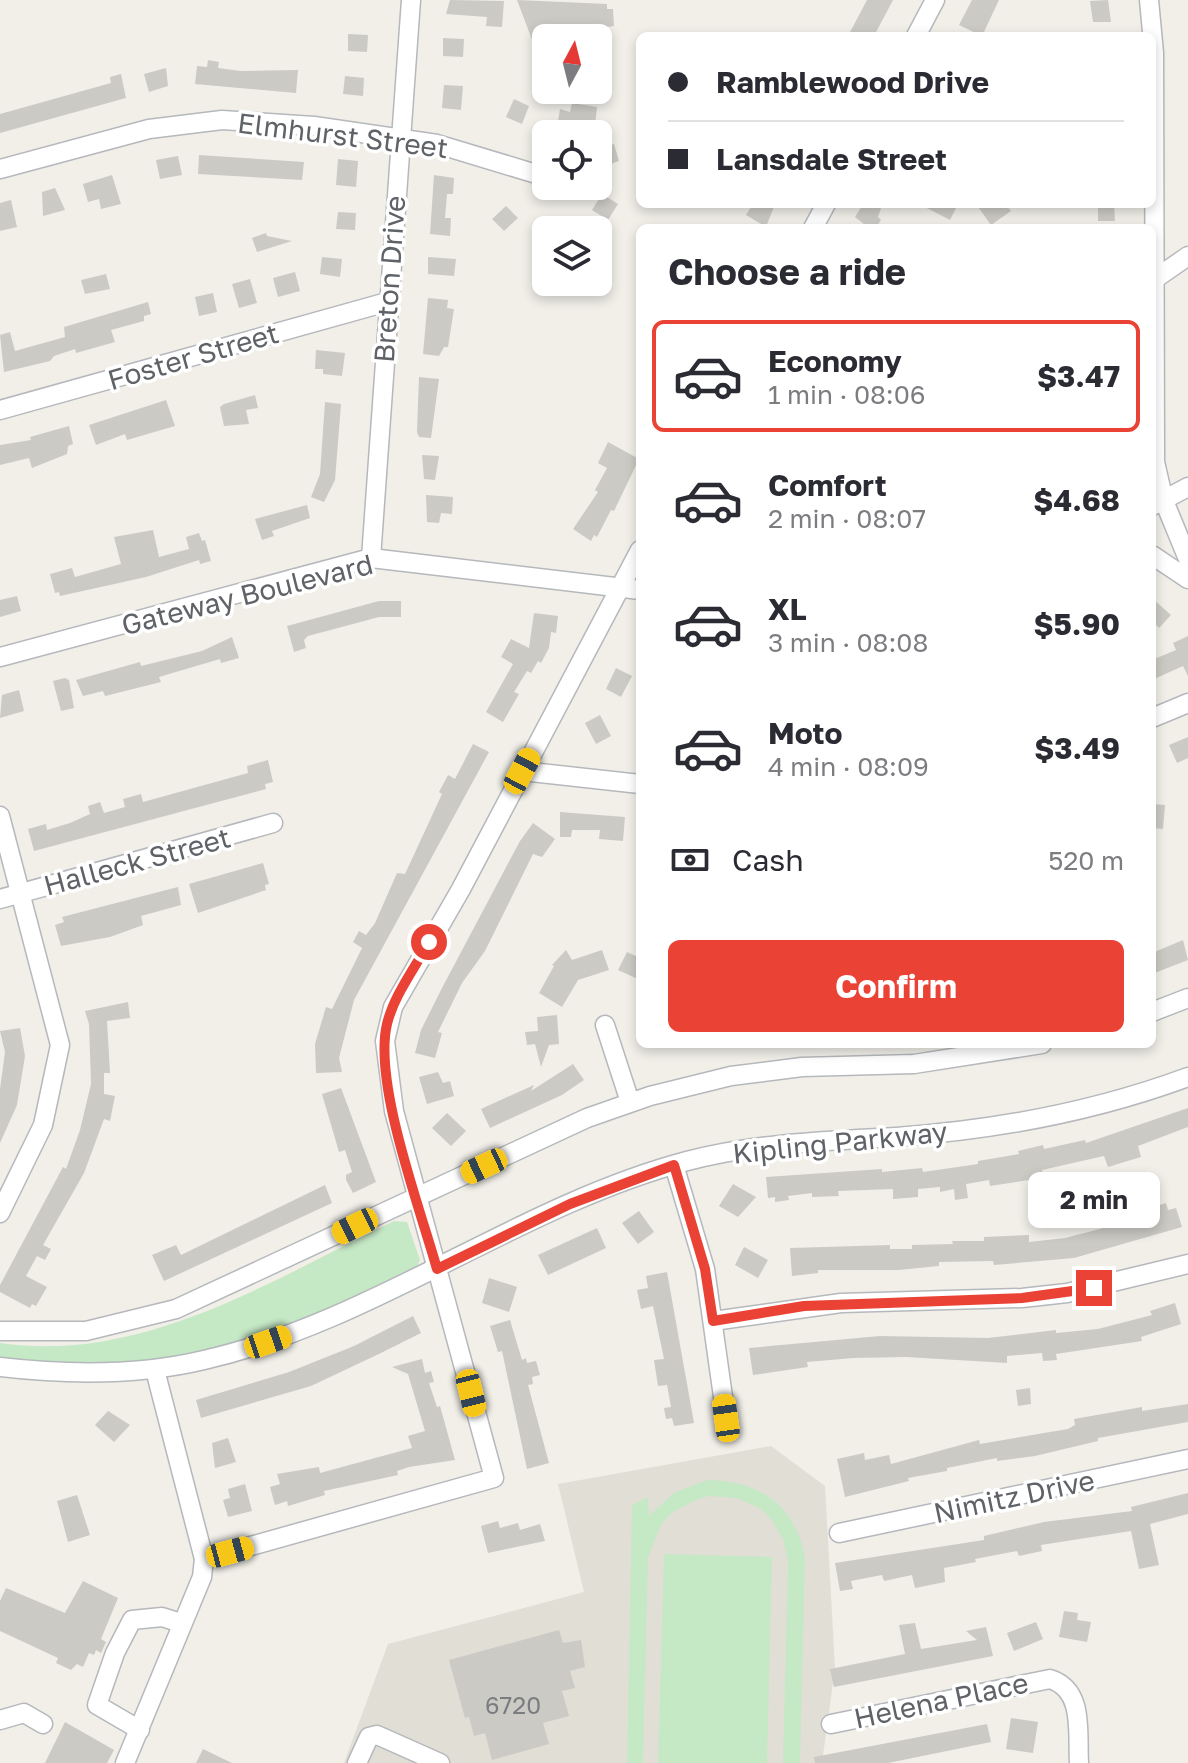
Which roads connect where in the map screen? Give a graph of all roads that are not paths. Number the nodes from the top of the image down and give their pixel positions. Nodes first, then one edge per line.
1 (411, 0) edge
2 (935, 0) edge
3 (1149, 0) edge
4 (918, 32) edge
5 (1152, 32) edge
6 (400, 139) junction
7 (0, 169) edge
8 (532, 172) edge
9 (1188, 256) edge
10 (1156, 278) edge
11 (387, 302) junction
12 (0, 410) edge
13 (1156, 476) edge
14 (1188, 487) edge
15 (1158, 504) edge
16 (636, 557) edge
17 (371, 558) junction
18 (1156, 558) edge
19 (1188, 559) edge
20 (1188, 579) edge
21 (620, 587) junction
22 (636, 589) edge
23 (0, 657) edge
24 (1188, 703) edge
25 (1156, 716) edge
26 (522, 771) junction
27 (636, 784) edge
28 (0, 816) edge
29 (273, 823) dead end
30 (23, 893) junction
31 (0, 899) edge
32 (1188, 998) edge
33 (1156, 1010) edge
34 (605, 1025) dead end
35 (997, 1048) edge
36 (974, 1050) edge
37 (1188, 1077) edge
38 (630, 1102) junction
39 (674, 1165) junction
40 (417, 1198) junction
41 (0, 1213) edge
42 (1188, 1264) edge
43 (437, 1269) junction
44 (713, 1321) junction
45 (0, 1331) edge
46 (0, 1367) edge
47 (155, 1370) junction
48 (726, 1418) dead end
49 (1188, 1459) edge
50 (839, 1533) dead end
51 (204, 1559) junction
52 (181, 1623) junction
53 (0, 1720) edge
54 (43, 1724) dead end
55 (831, 1724) dead end
56 (140, 1730) junction
57 (125, 1763) edge
58 (357, 1763) edge
59 (440, 1763) edge
60 (1079, 1763) edge

1 - 6 street, Breton Drive
2 - 4 street
3 - 5 street
6 - 7 street, Elmhurst Street
6 - 8 street, Elmhurst Street
6 - 11 street, Breton Drive
9 - 10 street
11 - 12 street, Foster Street
11 - 17 street, Breton Drive
13 - 15 street
14 - 15 street
15 - 19 street
16 - 21 street
17 - 21 street, Gateway Boulevard
17 - 23 street, Gateway Boulevard
18 - 20 street
21 - 22 street, Gateway Boulevard
21 - 26 street
24 - 25 street
26 - 27 street
26 - 40 street
28 - 30 street
29 - 30 street, Halleck Street
30 - 31 street, Halleck Street
30 - 41 street
32 - 33 street
34 - 38 street
35 - 36 street
36 - 38 street
37 - 39 street, Kipling Parkway
38 - 40 street
39 - 43 street, Kipling Parkway
39 - 44 street
40 - 43 street
40 - 45 street
42 - 44 street
43 - 47 street, Kipling Parkway
43 - 51 street
44 - 48 street
46 - 47 street, Kipling Parkway
47 - 51 street
49 - 50 street, Nimitz Drive
51 - 52 street
52 - 56 street
52 - 56 street
53 - 54 street
55 - 60 street, Helena Place
56 - 57 street
58 - 59 street

